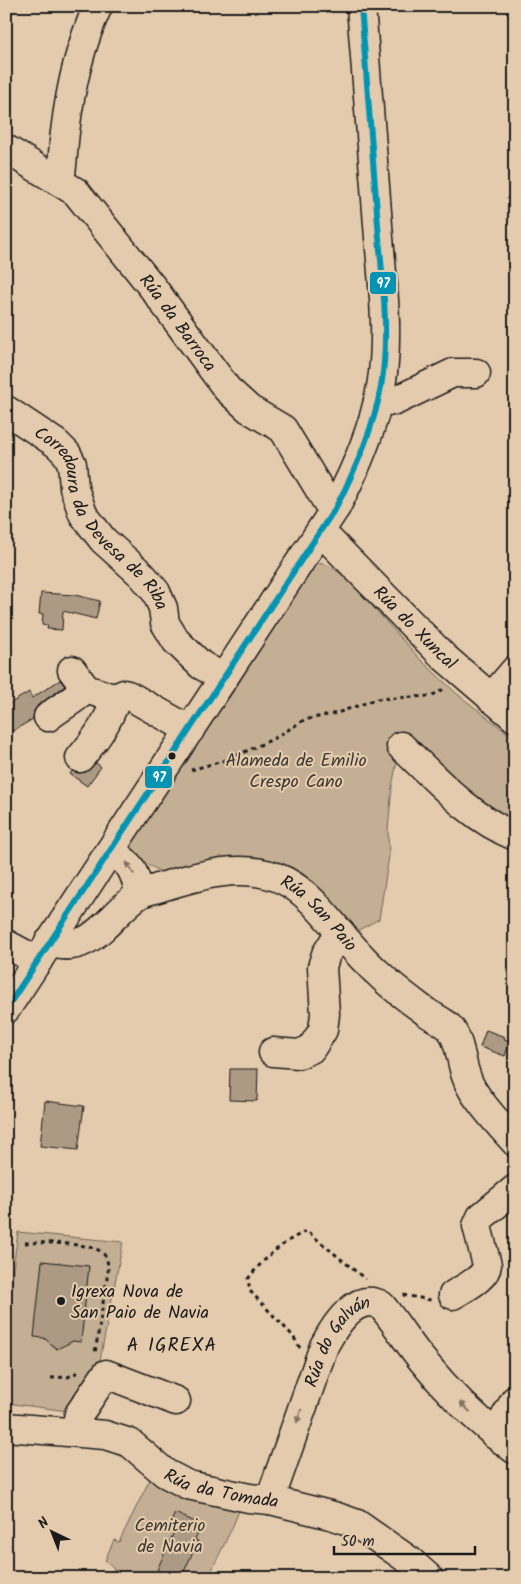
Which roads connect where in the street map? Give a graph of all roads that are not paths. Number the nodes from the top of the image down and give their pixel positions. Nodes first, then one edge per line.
1 (98, 6) edge
2 (361, 6) edge
3 (6, 149) edge
4 (60, 181) junction
5 (476, 373) dead end
6 (378, 400) junction
7 (6, 410) edge
8 (336, 507) junction
9 (319, 535) junction
10 (515, 670) edge
11 (224, 678) junction
12 (118, 697) junction
13 (491, 698) junction
14 (48, 717) dead end
15 (515, 718) edge
16 (190, 730) junction
17 (402, 746) dead end
18 (80, 758) dead end
19 (515, 836) edge
20 (110, 851) junction
21 (140, 894) junction
22 (340, 932) junction
23 (6, 944) edge
24 (44, 952) junction
25 (14, 977) edge
26 (6, 1010) edge
27 (273, 1052) dead end
28 (510, 1126) edge
29 (515, 1189) edge
30 (453, 1295) dead end
31 (515, 1400) edge
32 (176, 1401) dead end
33 (6, 1427) edge
34 (75, 1432) junction
35 (505, 1442) edge
36 (270, 1500) junction
37 (429, 1578) edge

1 - 4 street
2 - 6 street
3 - 4 street, Rúa da Barroca
4 - 8 street, Rúa da Barroca
5 - 6 street
6 - 8 street
7 - 11 street, Corredoura da Devesa de Riba
8 - 9 street
9 - 11 street
9 - 13 street, Rúa do Xuncal
10 - 13 street
11 - 16 street
12 - 14 street
12 - 16 street
12 - 18 street
13 - 15 street, Rúa do Xuncal
16 - 20 street
17 - 19 street
21 -> 20 street
20 - 24 street
21 - 22 street, Rúa San Paio
21 - 24 street, Rúa San Paio
22 - 27 street
22 - 28 street, Rúa San Paio
23 - 24 street, Rúa San Paio
24 - 25 street
25 - 26 street
29 - 30 street
31 - 35 street
32 - 34 street
33 - 34 street, Rúa da Tomada
34 - 36 street, Rúa da Tomada
35 -> 36 street, Rúa do Galván
36 - 37 street, Rúa da Tomada

